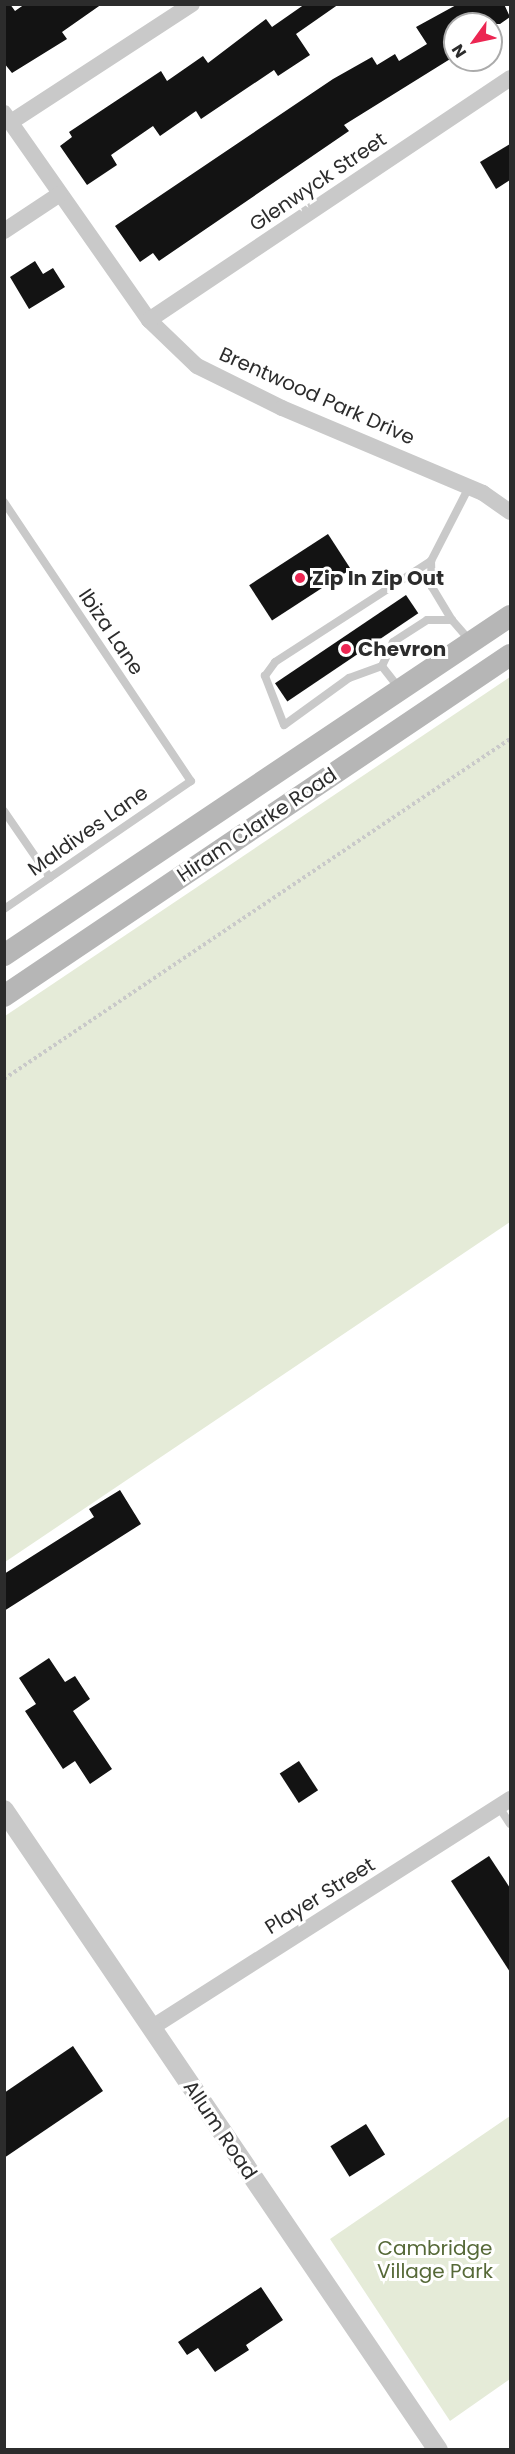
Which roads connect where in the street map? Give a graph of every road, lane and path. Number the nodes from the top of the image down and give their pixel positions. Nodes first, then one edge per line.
1 (192, 4) edge
2 (510, 78) edge
3 (8, 118) edge
4 (60, 194) junction
5 (4, 231) edge
6 (149, 320) junction
7 (469, 487) junction
8 (4, 502) edge
9 (510, 512) edge
10 (431, 561) junction
11 (510, 616) edge
12 (452, 620) junction
13 (471, 643) junction
14 (510, 655) edge
15 (382, 666) junction
16 (401, 690) junction
17 (510, 739) edge
18 (294, 761) junction
19 (191, 781) joint
20 (311, 790) junction
21 (4, 811) edge
22 (50, 878) junction
23 (86, 900) junction
24 (4, 909) edge
25 (106, 928) junction
26 (4, 955) edge
27 (4, 996) edge
28 (4, 1079) edge
29 (505, 1803) edge
30 (4, 1810) edge
31 (510, 1824) edge
32 (151, 2028) junction
33 (438, 2450) edge

1 - 3 street
2 - 6 street, Glenwyck Street
3 - 4 street, Brentwood Park Drive
4 - 5 street
4 - 6 street, Brentwood Park Drive
6 - 7 street, Brentwood Park Drive
7 - 9 street, Brentwood Park Drive
7 - 10 lane
8 - 19 lane, Ibiza Lane
10 - 12 lane
10 - 15 lane
11 - 13 main road, Hiram Clarke Road
12 - 13 lane
12 - 15 lane
13 - 16 main road, Hiram Clarke Road
14 - 20 main road, Hiram Clarke Road
15 - 16 lane
16 - 18 main road, Hiram Clarke Road
17 - 28 path
18 - 20 main road
18 - 23 main road, Hiram Clarke Road
19 - 22 lane, Maldives Lane
20 - 25 main road, Hiram Clarke Road
21 - 22 lane
22 - 24 lane, Maldives Lane
23 - 25 main road
23 - 26 main road, Hiram Clarke Road
25 - 27 main road, Hiram Clarke Road
29 - 31 lane
29 - 32 street, Player Street
30 - 32 street, Allum Road
32 - 33 street, Allum Road

